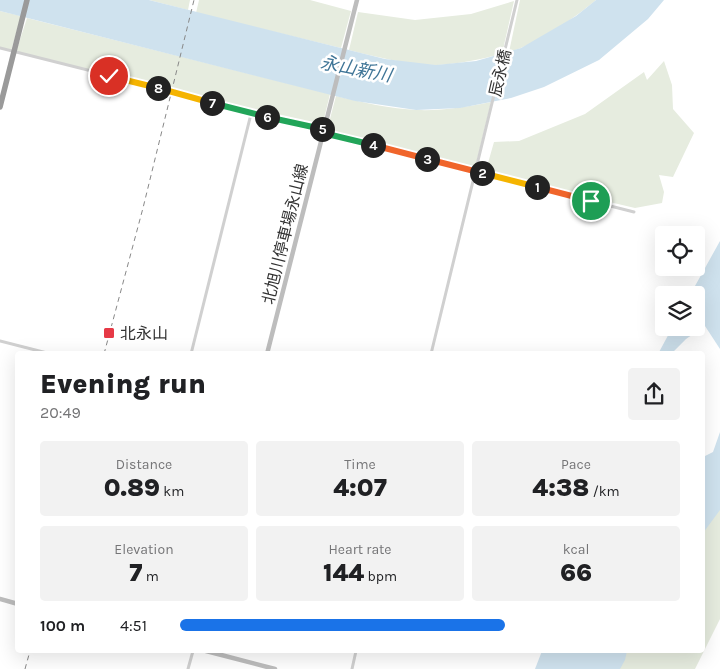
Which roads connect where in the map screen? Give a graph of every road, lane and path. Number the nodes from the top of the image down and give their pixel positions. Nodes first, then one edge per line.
1 (27, 0) edge
2 (357, 0) edge
3 (517, 0) edge
4 (0, 48) edge
5 (14, 52) junction
6 (0, 107) edge
7 (251, 114) junction
8 (324, 131) junction
9 (476, 172) junction
10 (634, 212) dead end
11 (0, 341) edge
12 (39, 351) edge
13 (192, 351) edge
14 (268, 351) edge
15 (432, 351) edge
16 (0, 599) edge
17 (15, 603) edge
18 (192, 653) edge
19 (214, 653) edge
20 (356, 653) edge
21 (188, 669) edge
22 (275, 669) edge
23 (352, 669) edge

1 - 5 highway
2 - 8 main road, 北旭川停車場永山線
3 - 9 street, 辰永橋
4 - 5 street
5 - 6 highway
5 - 7 street
7 - 8 street
7 - 13 street
8 - 9 street
8 - 14 main road, 北旭川停車場永山線
9 - 10 street
9 - 15 street, 辰永橋
11 - 12 street
16 - 17 main road
18 - 21 street
19 - 22 main road
20 - 23 street

